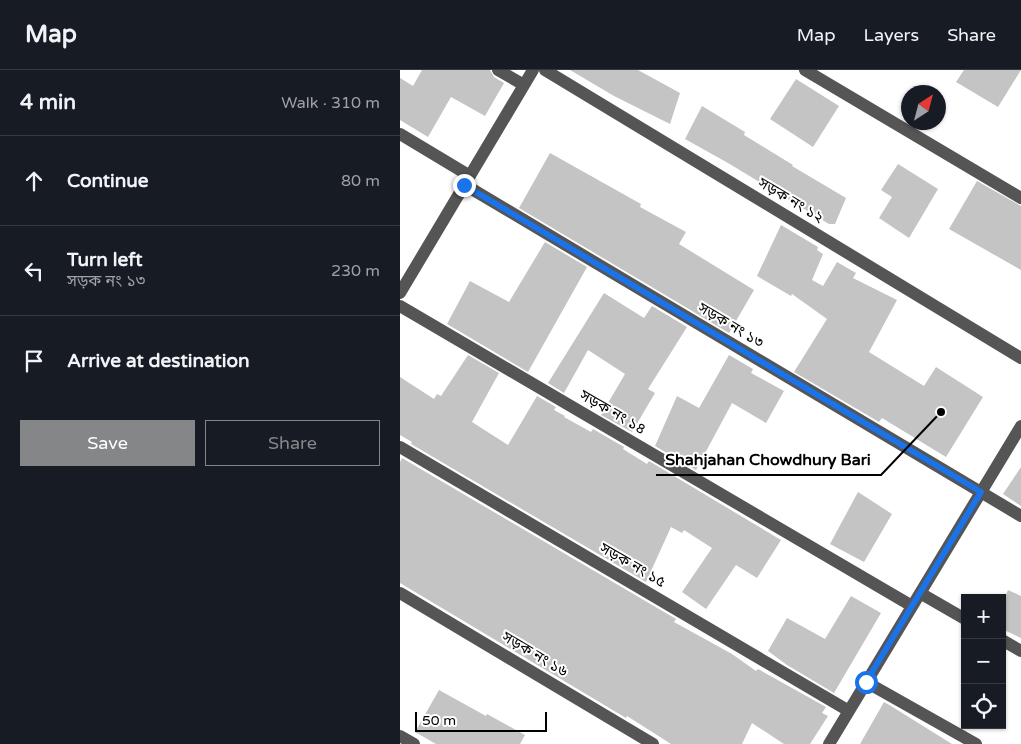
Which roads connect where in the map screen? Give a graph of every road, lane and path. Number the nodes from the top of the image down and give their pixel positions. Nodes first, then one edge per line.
1 (498, 70) edge
2 (533, 70) edge
3 (545, 70) edge
4 (805, 70) edge
5 (524, 85) junction
6 (400, 134) edge
7 (467, 180) junction
8 (1021, 198) edge
9 (404, 278) edge
10 (400, 293) edge
11 (400, 306) edge
12 (1021, 358) edge
13 (1021, 426) edge
14 (400, 447) edge
15 (981, 492) junction
16 (1021, 516) edge
17 (400, 593) edge
18 (920, 593) junction
19 (912, 606) junction
20 (961, 617) edge
21 (1006, 642) edge
22 (1021, 651) edge
23 (866, 682) junction
24 (849, 710) junction
25 (400, 736) edge
26 (414, 744) edge
27 (653, 744) edge
28 (829, 744) edge
29 (976, 744) edge

1 - 5 street
2 - 5 street
3 - 12 street, সড়ক নং ১২
4 - 8 street
5 - 7 street
6 - 7 street, সড়ক নং ১৩
7 - 9 street
7 - 15 street, সড়ক নং ১৩
9 - 10 street
11 - 19 street, সড়ক নং ১৪
13 - 15 street
14 - 24 street, সড়ক নং ১৫
15 - 16 street
15 - 18 street
17 - 27 street, সড়ক নং ১৬
18 - 19 street
18 - 20 street
19 - 23 street
21 - 22 street
23 - 24 street
23 - 29 street
24 - 28 street
25 - 26 street

